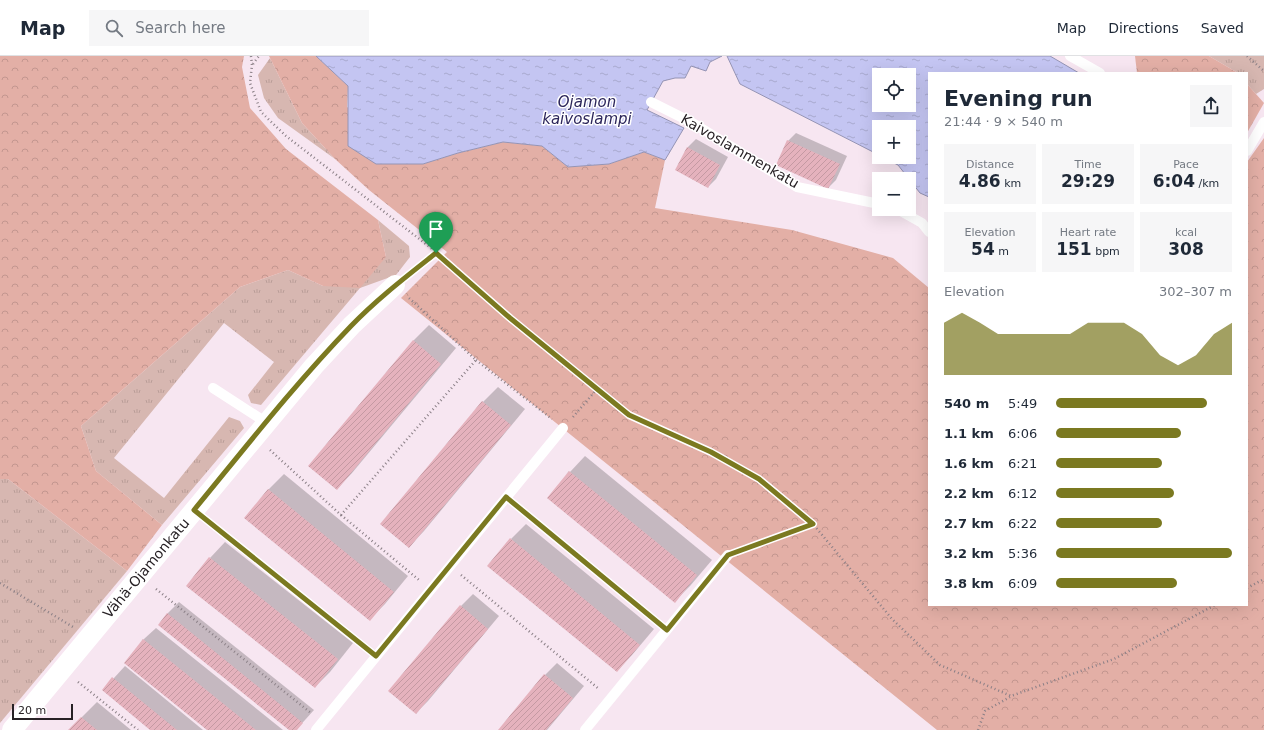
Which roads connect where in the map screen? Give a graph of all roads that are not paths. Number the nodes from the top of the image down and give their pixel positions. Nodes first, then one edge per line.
1 (1070, 56) edge
2 (1098, 72) edge
3 (651, 102) dead end
4 (1264, 122) edge
5 (1248, 148) edge
6 (872, 203) edge
7 (910, 216) edge
8 (928, 231) edge
9 (395, 285) road end
10 (212, 388) dead end
11 (563, 428) road end
12 (261, 430) junction
13 (728, 555) road end
14 (319, 726) edge
15 (12, 730) edge
16 (584, 730) edge

1 - 2 lane
3 - 6 lane, Kaivoslammenkatu
4 - 5 lane
7 - 8 lane
9 - 12 street, Vähä-Ojamonkatu
10 - 12 lane
11 - 14 lane
12 - 15 street, Vähä-Ojamonkatu
13 - 16 lane

